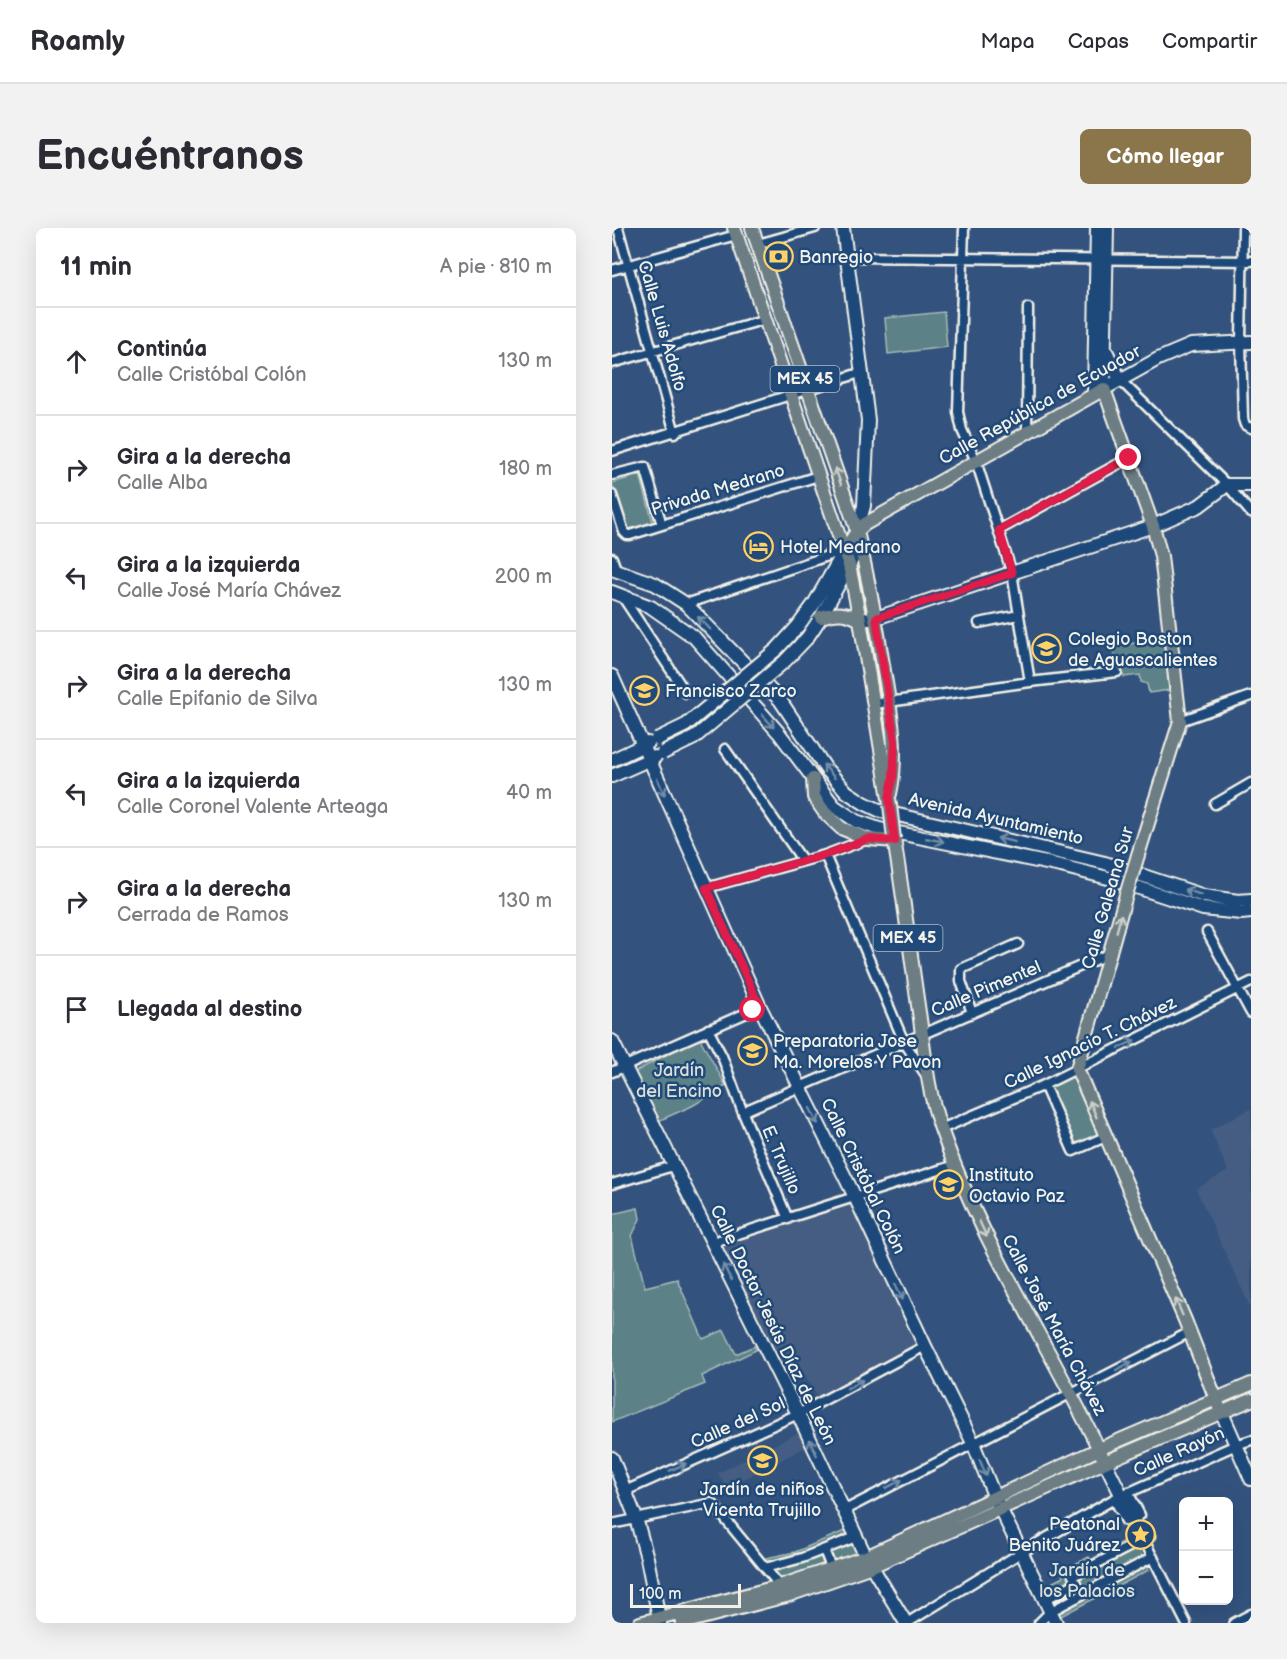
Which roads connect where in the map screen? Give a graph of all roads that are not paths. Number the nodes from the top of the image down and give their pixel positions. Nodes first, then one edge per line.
1 (618, 228) edge
2 (752, 228) edge
3 (816, 228) edge
4 (843, 228) edge
5 (964, 228) edge
6 (1097, 228) edge
7 (1107, 228) edge
8 (1243, 228) edge
9 (735, 231) edge
10 (758, 243) junction
11 (847, 257) junction
12 (964, 258) junction
13 (1101, 259) junction
14 (1247, 261) edge
15 (628, 266) junction
16 (612, 270) edge
17 (1028, 308) dead end
18 (766, 319) junction
19 (1246, 342) edge
20 (1105, 347) junction
21 (652, 352) junction
22 (612, 363) edge
23 (863, 372) junction
24 (1120, 380) junction
25 (808, 389) junction
26 (1099, 391) junction
27 (792, 395) junction
28 (1251, 428) edge
29 (1027, 432) junction
30 (675, 433) junction
31 (612, 451) edge
32 (1129, 458) junction
33 (976, 461) junction
34 (612, 475) edge
35 (818, 476) junction
36 (1227, 485) junction
37 (1251, 485) edge
38 (612, 495) edge
39 (1251, 513) edge
40 (662, 525) junction
41 (1153, 526) junction
42 (999, 530) junction
43 (857, 531) junction
44 (860, 545) junction
45 (845, 550) junction
46 (613, 565) edge
47 (849, 565) junction
48 (1012, 573) junction
49 (616, 593) edge
50 (686, 604) junction
51 (1019, 615) junction
52 (821, 617) junction
53 (876, 618) junction
54 (860, 620) junction
55 (979, 623) dead end
56 (1116, 672) dead end
57 (612, 676) edge
58 (1030, 682) junction
59 (686, 693) dead end
60 (1251, 696) edge
61 (889, 702) junction
62 (874, 704) junction
63 (1180, 721) junction
64 (642, 746) junction
65 (725, 749) dead end
66 (649, 759) junction
67 (612, 760) edge
68 (612, 776) edge
69 (813, 779) junction
70 (1251, 783) edge
71 (890, 802) junction
72 (1215, 804) dead end
73 (868, 839) junction
74 (895, 840) junction
75 (825, 855) junction
76 (803, 861) junction
77 (706, 888) junction
78 (1251, 900) edge
79 (1251, 912) edge
80 (1207, 932) dead end
81 (1018, 944) dead end
82 (1111, 953) junction
83 (1251, 982) edge
84 (1238, 989) junction
85 (760, 1007) junction
86 (972, 1012) junction
87 (1251, 1012) edge
88 (708, 1029) junction
89 (922, 1034) junction
90 (612, 1041) edge
91 (904, 1042) junction
92 (624, 1067) junction
93 (1077, 1069) junction
94 (612, 1072) edge
95 (926, 1075) junction
96 (1044, 1085) junction
97 (799, 1087) junction
98 (743, 1113) junction
99 (941, 1130) junction
100 (1105, 1137) junction
101 (673, 1166) junction
102 (955, 1166) junction
103 (612, 1184) edge
104 (855, 1197) junction
105 (788, 1219) junction
106 (713, 1242) junction
107 (1190, 1332) junction
108 (925, 1346) junction
109 (1251, 1384) edge
110 (1071, 1393) junction
111 (1216, 1400) junction
112 (1251, 1400) edge
113 (1222, 1413) junction
114 (798, 1414) junction
115 (1251, 1440) edge
116 (973, 1443) junction
117 (1236, 1445) junction
118 (1099, 1449) junction
119 (612, 1458) edge
120 (1105, 1462) junction
121 (1251, 1479) edge
122 (625, 1491) junction
123 (1121, 1496) junction
124 (995, 1498) junction
125 (1000, 1510) junction
126 (843, 1511) junction
127 (1140, 1515) dead end
128 (636, 1518) junction
129 (1126, 1521) dead end
130 (612, 1524) edge
131 (1145, 1536) junction
132 (856, 1537) junction
133 (824, 1550) junction
134 (1022, 1552) junction
135 (1153, 1557) junction
136 (869, 1562) junction
137 (830, 1565) dead end
138 (765, 1568) junction
139 (780, 1586) junction
140 (1050, 1597) dead end
141 (1053, 1610) junction
142 (1251, 1614) edge
143 (659, 1621) edge
144 (1237, 1622) edge
145 (640, 1623) edge
146 (682, 1623) edge
147 (906, 1623) edge
148 (1039, 1623) edge
149 (1056, 1623) edge
150 (1186, 1623) edge

1 - 15 street, Calle Luis Adolfo
2 - 10 main road, Calle José María Chávez / MEX 45
3 - 10 street
4 - 11 main road
5 - 12 street
6 - 13 main road
7 - 13 main road
8 - 14 street
9 - 15 street
9 - 18 main road, Calle José María Chávez / MEX 45
10 - 25 main road, Calle José María Chávez / MEX 45
11 - 12 street
11 - 23 main road
12 - 13 street
12 - 33 street
13 - 14 street
13 - 20 main road
13 - 26 main road
14 - 19 street
15 - 16 street
15 - 21 street, Calle Luis Adolfo
17 - 29 street
18 - 21 street
18 - 27 main road, Calle José María Chávez / MEX 45
19 - 24 main road, Calle República de Ecuador
19 - 28 street
20 - 24 main road
20 - 26 main road
21 - 22 street
21 - 30 street, Calle Luis Adolfo
23 - 25 street
23 - 43 main road
24 - 26 main road, Calle República de Ecuador
24 - 36 street
25 - 27 street
43 -> 25 main road, Calle José María Chávez / MEX 45
26 - 29 main road, Calle República de Ecuador
26 - 32 main road, Calle Galeana Sur
27 - 30 street
27 - 35 main road, Calle José María Chávez / MEX 45
29 - 33 main road, Calle República de Ecuador
30 - 31 street
32 - 41 main road, Calle Galeana Sur
32 - 42 street
33 - 42 street
33 - 43 main road, Calle República de Ecuador
34 - 40 street
35 - 40 street, Privada Medrano
35 - 45 main road, Calle José María Chávez / MEX 45
36 - 37 main road
36 - 39 street
36 - 41 main road
38 - 40 street, Privada Medrano
41 - 48 main road
41 - 63 main road, Calle Galeana Sur
42 - 48 street
43 - 44 main road, Calle José María Chávez / MEX 45
43 - 45 main road
44 - 47 main road
44 - 53 main road, Calle José María Chávez / MEX 45
45 - 47 main road, Calle José María Chávez / MEX 45
45 - 50 street
45 - 64 main road, bridge
46 - 50 main road, Avenida Ayuntamiento
47 - 52 main road
47 - 54 main road, Calle José María Chávez / MEX 45
48 - 51 street
48 - 53 main road
49 - 59 street
49 -> 69 main road, Avenida Ayuntamiento
78 -> 50 main road, Avenida Ayuntamiento
51 - 55 street
51 - 58 street
52 - 54 main road
52 - 66 main road, bridge
53 - 54 main road
53 - 61 main road, Calle José María Chávez / MEX 45
54 - 62 main road, Calle José María Chávez / MEX 45
56 - 58 street
57 - 64 main road, Calle Cristóbal Colón
58 - 61 street
60 - 63 street
61 - 62 street
61 - 71 main road, Calle José María Chávez / MEX 45
62 - 71 main road, Calle José María Chávez / MEX 45
82 -> 63 main road, Calle Galeana Sur, bridge
64 - 66 main road, Calle Cristóbal Colón
64 - 67 main road
65 - 76 street
66 - 68 main road
66 -> 77 main road, Calle Cristóbal Colón
69 - 73 main road
69 -> 79 main road, Avenida Ayuntamiento
70 - 72 street
71 - 74 main road, Calle José María Chávez / MEX 45, bridge
73 - 74 main road
73 - 75 street
74 - 89 main road, Calle José María Chávez / MEX 45
75 - 76 street
75 - 91 street
76 - 77 street
77 - 85 main road, Calle Cristóbal Colón
80 - 84 street
81 - 86 street
82 - 86 street, Calle Pimentel
82 - 93 main road, Calle Galeana Sur
83 - 84 street, Calle Ignacio T. Chávez
84 - 87 street
93 -> 84 street, Calle Ignacio T. Chávez
85 - 88 street
85 - 97 main road, Calle Cristóbal Colón
86 - 89 street, Calle Pimentel
88 - 92 street
88 - 98 street, E. Trujillo
89 - 91 street, Calle Pimentel
89 - 95 main road, Calle José María Chávez / MEX 45
90 - 92 main road, Calle Doctor Jesús Díaz de León
91 - 95 street
91 - 97 street, Calle Pimentel
92 - 94 street
92 - 101 main road, Calle Doctor Jesús Díaz de León
93 - 96 street, Calle Ignacio T. Chávez
100 -> 93 main road
95 - 99 main road, Calle José María Chávez / MEX 45
96 - 99 street, Calle Ignacio T. Chávez
96 - 100 street
97 - 98 street, Calle Pimentel
97 -> 104 main road, Calle Cristóbal Colón
98 - 105 street, E. Trujillo
99 - 102 main road, Calle José María Chávez / MEX 45
107 -> 100 main road
101 - 103 street
101 - 106 main road, Calle Doctor Jesús Díaz de León
102 - 104 street
102 -> 110 main road, Calle José María Chávez / MEX 45
104 - 105 street
104 -> 108 main road, Calle Cristóbal Colón
105 - 106 street
114 -> 106 main road, Calle Doctor Jesús Díaz de León
110 -> 107 street
107 - 111 main road
114 -> 108 street, Calle del Sol
108 - 116 main road, Calle Cristóbal Colón
109 - 111 main road
110 - 116 street
110 - 118 main road, Calle José María Chávez / MEX 45
111 - 113 main road
111 - 118 main road
112 - 113 main road
113 - 117 main road
113 - 120 main road
122 -> 114 street, Calle del Sol
126 -> 114 main road, Calle Doctor Jesús Díaz de León
115 - 117 street, Calle Rayón
116 -> 124 main road, Calle Cristóbal Colón
126 -> 116 street
117 - 121 main road
117 - 123 street, Calle Rayón
118 - 120 main road, MEX 45
118 - 124 main road
119 - 122 main road
120 - 123 main road
120 - 125 main road
122 - 128 main road
123 - 127 street
123 - 129 street
123 - 131 main road
123 - 134 street, Calle Rayón
124 - 125 main road, Calle Cristóbal Colón
124 - 136 main road
125 - 134 main road, Calle Cristóbal Colón
125 - 136 main road
126 - 132 main road, Calle Doctor Jesús Díaz de León
128 - 130 street
128 - 138 street
128 - 143 main road
131 - 135 street
131 - 140 street
132 - 133 street
132 - 136 main road, Calle Doctor Jesús Díaz de León
133 - 137 street
133 - 138 street
134 - 141 main road, Calle Cristóbal Colón
134 - 147 street, Calle Rayón
135 - 141 street
135 - 150 street
136 - 139 main road
136 - 146 main road
136 - 147 main road, Calle Doctor Jesús Díaz de León
138 - 139 street
139 - 143 main road
141 - 148 street
141 - 149 main road, Calle Cristóbal Colón
142 - 144 street
143 - 145 main road

